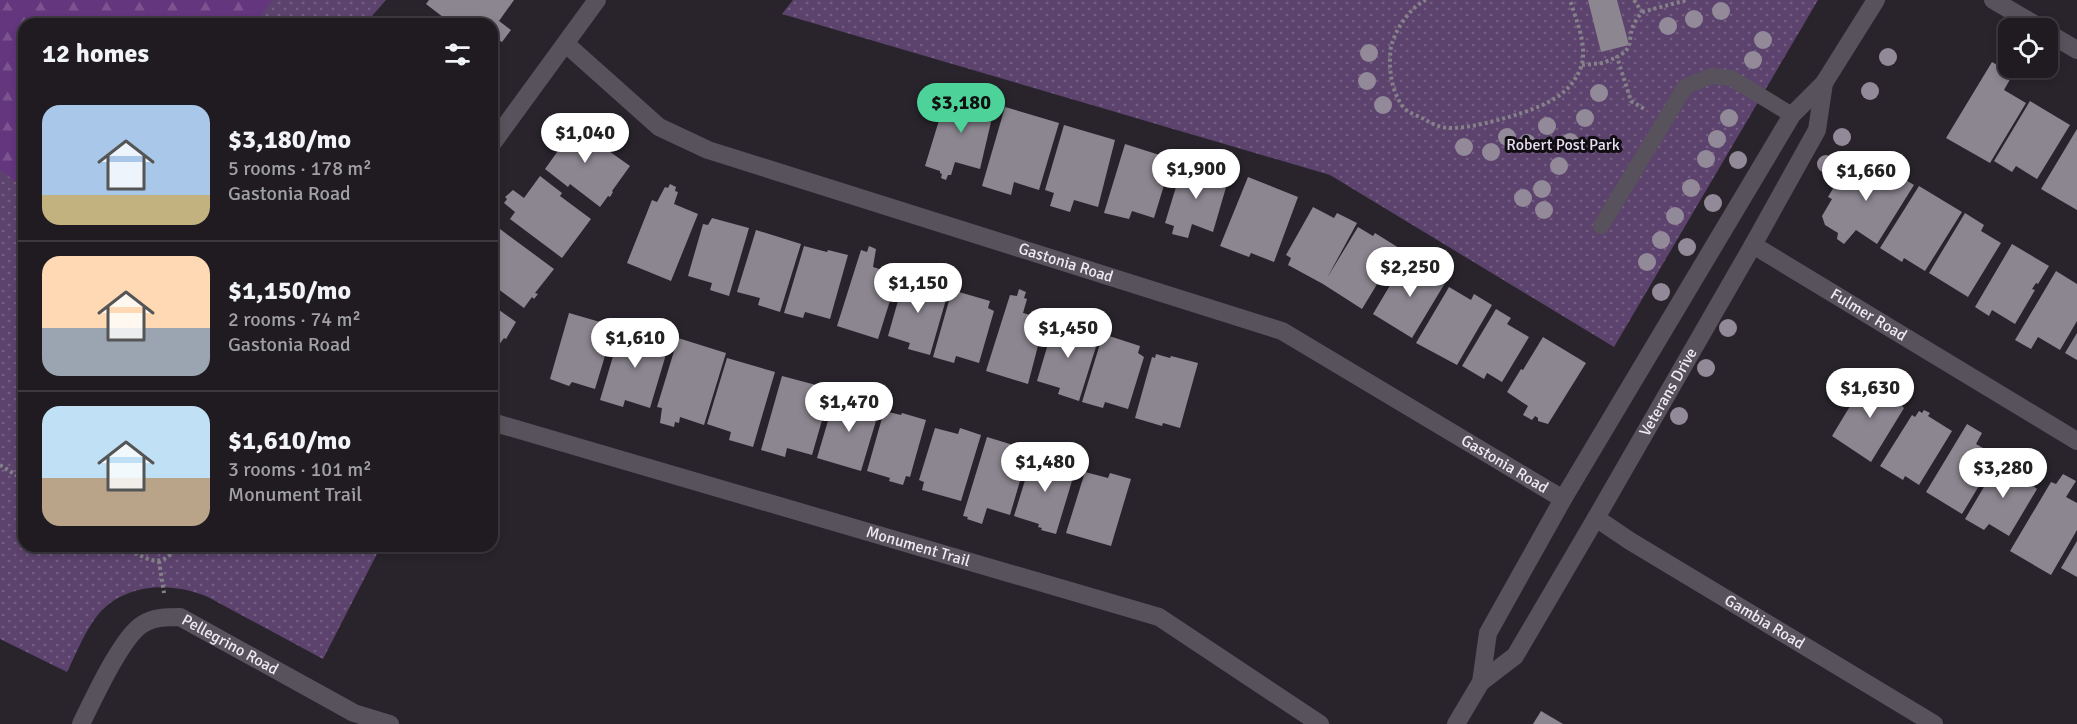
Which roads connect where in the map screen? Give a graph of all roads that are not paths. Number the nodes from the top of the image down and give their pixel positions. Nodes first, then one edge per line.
1 (597, 0) edge
2 (1876, 0) edge
3 (1993, 0) edge
4 (2024, 18) edge
5 (2058, 39) edge
6 (566, 44) junction
7 (2077, 50) edge
8 (1824, 83) junction
9 (1792, 115) junction
10 (498, 136) edge
11 (1601, 226) dead end
12 (1753, 245) junction
13 (498, 424) edge
14 (2077, 441) edge
15 (1563, 498) junction
16 (1596, 518) junction
17 (1480, 682) junction
18 (81, 724) edge
19 (390, 724) edge
20 (1320, 724) edge
21 (1456, 724) edge
22 (1934, 724) edge

1 - 6 street
2 - 8 street, Veterans Drive
3 - 4 street
5 - 7 street
6 - 10 street
6 - 15 street, Gastonia Road
8 - 9 street, Veterans Drive
8 - 12 street, Veterans Drive
9 - 11 lane
9 - 15 street, Veterans Drive
12 - 14 street, Fulmer Road
12 - 16 street, Veterans Drive
13 - 20 street, Monument Trail
15 - 17 street, Veterans Drive
16 - 17 street, Veterans Drive
16 - 22 street, Gambia Road
17 - 21 street, Veterans Drive
18 - 19 street, Pellegrino Road

